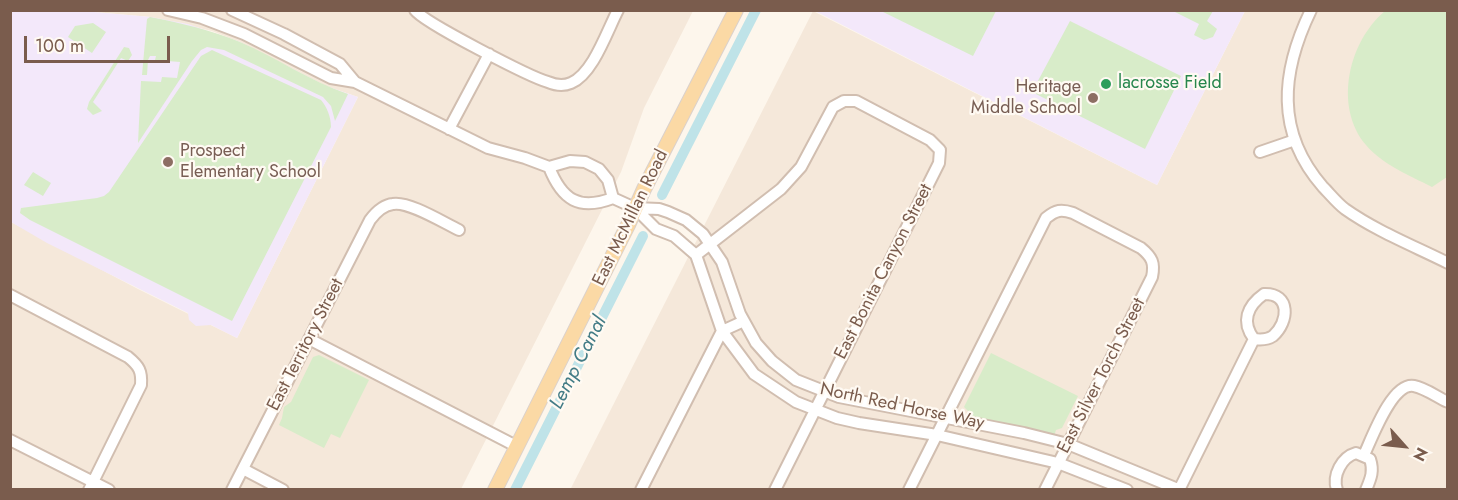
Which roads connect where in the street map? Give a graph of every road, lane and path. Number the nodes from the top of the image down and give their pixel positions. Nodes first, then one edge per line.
1 (168, 10) edge
2 (232, 10) edge
3 (415, 10) edge
4 (618, 10) edge
5 (736, 10) edge
6 (1311, 10) edge
7 (254, 15) edge
8 (244, 34) junction
9 (489, 54) junction
10 (355, 82) junction
11 (449, 129) junction
12 (1295, 140) junction
13 (1260, 152) dead end
14 (549, 167) junction
15 (613, 198) junction
16 (635, 208) junction
17 (459, 230) dead end
18 (711, 244) junction
19 (696, 255) junction
20 (1448, 263) edge
21 (10, 296) edge
22 (744, 321) junction
23 (722, 331) junction
24 (309, 339) junction
25 (1254, 339) junction
26 (824, 392) junction
27 (1448, 402) edge
28 (815, 410) junction
29 (946, 417) junction
30 (937, 435) junction
31 (10, 440) edge
32 (1068, 444) junction
33 (516, 446) junction
34 (1364, 455) junction
35 (1058, 463) junction
36 (243, 469) junction
37 (91, 485) edge
38 (109, 489) edge
39 (232, 489) edge
40 (283, 489) edge
41 (495, 489) edge
42 (641, 489) edge
43 (775, 489) edge
44 (909, 489) edge
45 (1045, 489) edge
46 (1127, 489) edge
47 (1179, 489) edge
48 (1337, 489) edge
49 (1366, 489) edge

1 - 8 street
2 - 7 street
3 - 9 street
4 - 9 street
5 - 16 main road, East McMillan Road
6 - 12 street
7 - 8 street
7 - 10 street
8 - 10 street
9 - 11 street
10 - 11 street
11 - 14 street
12 - 13 street
12 - 20 street
14 - 15 street
14 - 15 street
15 - 16 street, North Red Horse Way
16 - 18 street, North Red Horse Way
16 - 19 street, North Red Horse Way
16 - 33 main road, East McMillan Road
17 - 24 street, East Territory Street
18 - 19 street
18 - 22 street, North Red Horse Way
18 - 26 street, East Bonita Canyon Street
19 - 23 street, North Red Horse Way
21 - 37 street
22 - 23 street
22 - 26 street, North Red Horse Way
23 - 28 street, North Red Horse Way
23 - 42 street
24 - 33 street
24 - 36 street, East Territory Street
25 - 25 street
25 - 47 street
26 - 28 street, East Bonita Canyon Street
26 - 29 street, North Red Horse Way
27 - 34 street
28 - 30 street, North Red Horse Way
28 - 43 street, East Bonita Canyon Street
29 - 30 street
29 - 32 street, North Red Horse Way
29 - 32 street, East Silver Torch Street
30 - 35 street, North Red Horse Way
30 - 44 street
31 - 37 street
32 - 35 street, East Silver Torch Street
32 - 47 street, North Red Horse Way
33 - 41 main road, East McMillan Road
34 - 48 street
34 - 49 street
35 - 45 street, East Silver Torch Street
35 - 46 street, North Red Horse Way
36 - 39 street, East Territory Street
36 - 40 street
37 - 38 street

